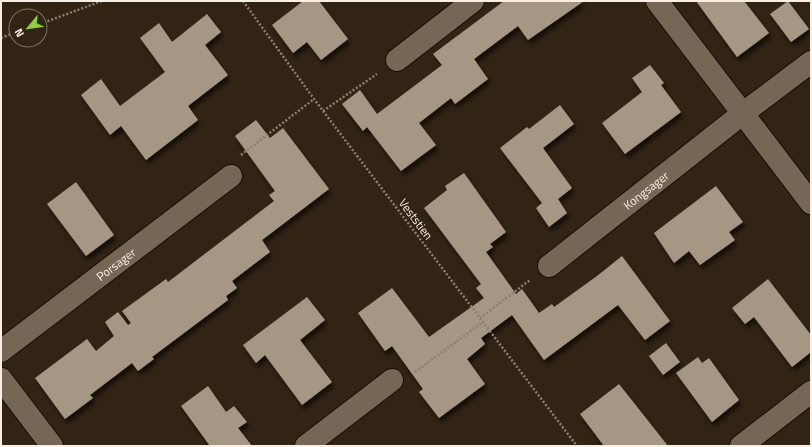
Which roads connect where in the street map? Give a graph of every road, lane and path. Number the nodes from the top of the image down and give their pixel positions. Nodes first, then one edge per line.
1 (102, 1) edge
2 (243, 1) edge
3 (473, 1) edge
4 (657, 1) edge
5 (48, 21) edge
6 (397, 60) joint
7 (811, 62) edge
8 (314, 99) junction
9 (324, 111) junction
10 (742, 114) junction
11 (231, 176) joint
12 (811, 203) edge
13 (549, 266) joint
14 (480, 318) junction
15 (483, 322) junction
16 (1, 351) edge
17 (1, 379) edge
18 (392, 380) joint
19 (811, 392) edge
20 (52, 446) edge
21 (306, 446) edge
22 (577, 446) edge
23 (741, 446) edge

1 - 5 path
2 - 8 path, Veststien
3 - 6 street
4 - 10 street
6 - 9 path
7 - 10 street, Kongsager
8 - 9 path, Veststien
8 - 11 path
9 - 14 path, Veststien
10 - 12 street
10 - 13 street, Kongsager
11 - 16 street, Porsager
13 - 14 path
14 - 15 path, Veststien
15 - 18 path
15 - 22 path, Veststien
17 - 20 street
18 - 21 street
19 - 23 street

